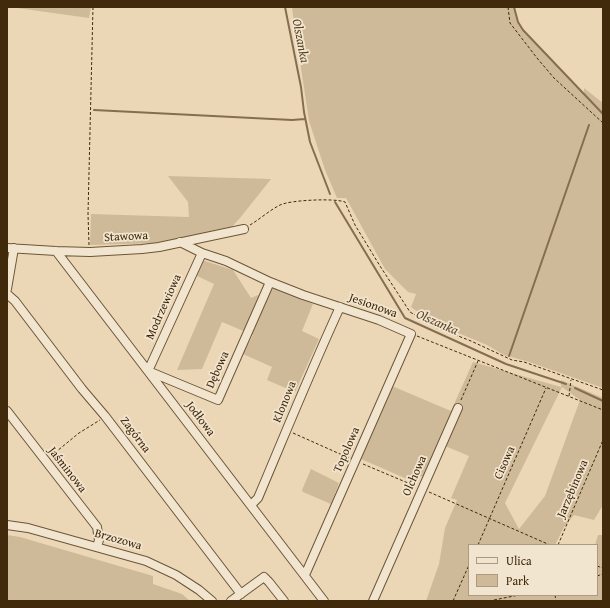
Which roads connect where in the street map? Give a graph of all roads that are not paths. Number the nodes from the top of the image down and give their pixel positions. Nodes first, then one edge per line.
1 (244, 229) road end
2 (180, 242) junction
3 (10, 248) edge
4 (56, 251) junction
5 (202, 253) junction
6 (270, 282) junction
7 (7, 289) edge
8 (7, 294) edge
9 (340, 307) junction
10 (411, 334) joint
11 (148, 372) junction
12 (458, 408) road end
13 (7, 411) edge
14 (251, 505) junction
15 (7, 525) edge
16 (97, 547) junction
17 (305, 575) junction
18 (241, 594) junction
19 (212, 601) edge
20 (231, 601) edge
21 (284, 601) edge
22 (324, 601) edge
23 (373, 601) edge

1 - 2 street, Stawowa
2 - 4 street, Stawowa
2 - 5 street, Jesionowa
3 - 4 street, Stawowa
3 - 7 street
4 - 11 street, Jodłowa
5 - 6 street, Jesionowa
5 - 11 street, Modrzewiowa
6 - 9 street, Jesionowa
6 - 11 street, Dębowa
8 - 18 street, Zagórna
9 - 10 street, Jesionowa
9 - 14 street, Klonowa
10 - 17 street, Topolowa
11 - 14 street, Jodłowa
12 - 23 street, Olchowa
13 - 16 street, Jaśminowa
14 - 17 street, Jodłowa
15 - 16 street, Brzozowa
16 - 19 street, Brzozowa
17 - 22 street, Jodłowa
18 - 20 street
18 - 21 street

